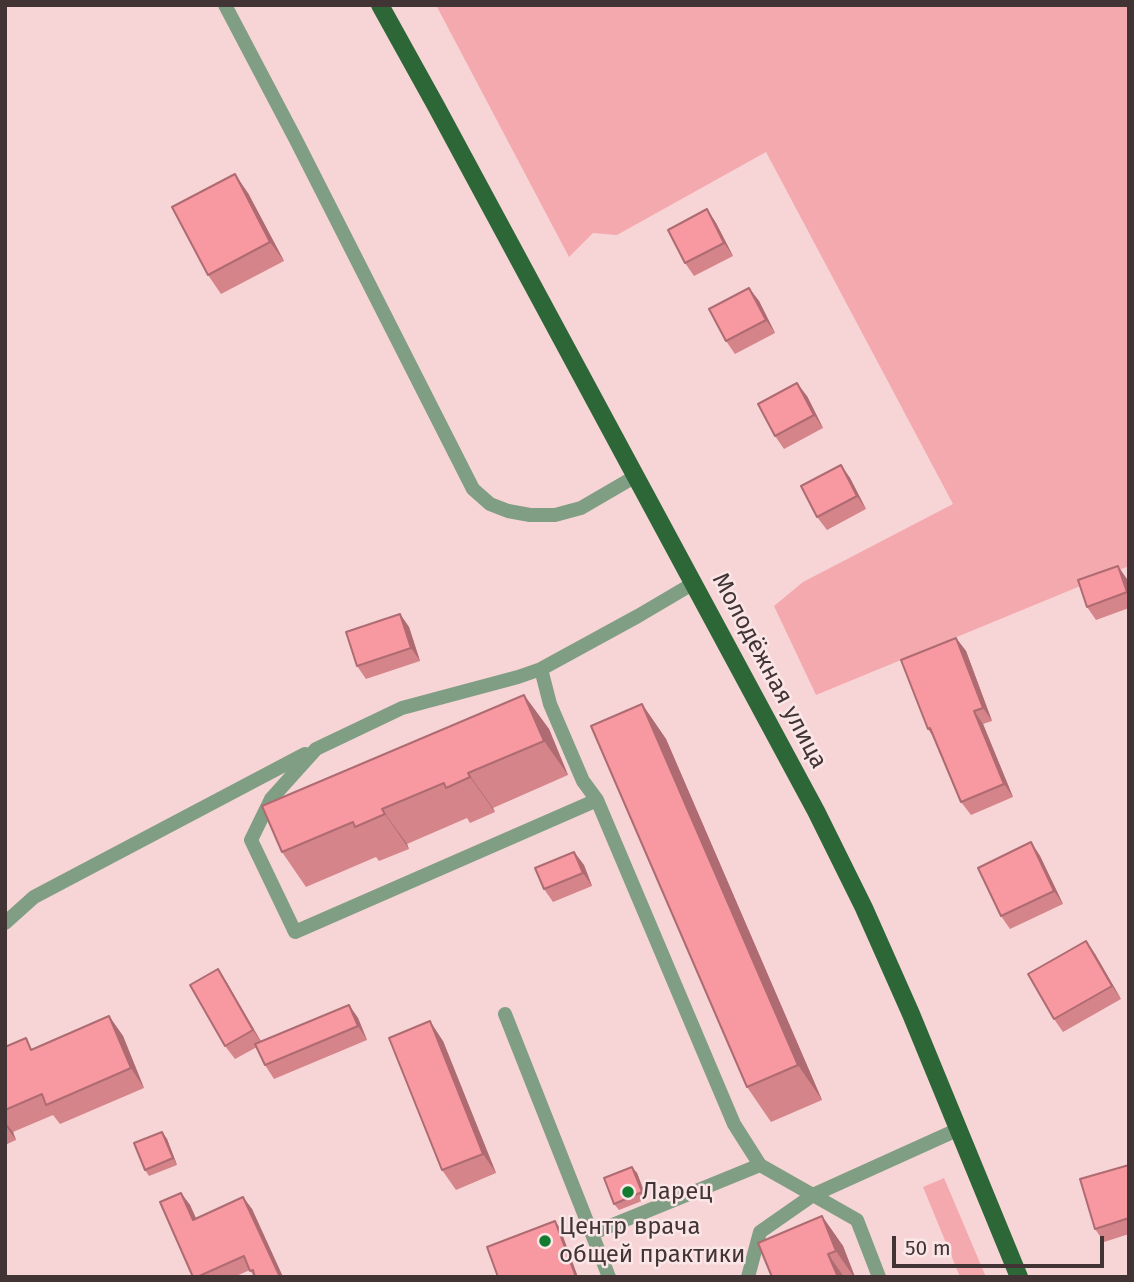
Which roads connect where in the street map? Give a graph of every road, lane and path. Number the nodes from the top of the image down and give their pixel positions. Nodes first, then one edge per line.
1 (225, 5) edge
2 (380, 5) edge
3 (636, 476) junction
4 (694, 583) junction
5 (541, 669) junction
6 (316, 749) junction
7 (597, 800) junction
8 (5, 923) edge
9 (505, 1014) dead end
10 (959, 1129) junction
11 (760, 1165) junction
12 (813, 1195) junction
13 (593, 1233) junction
14 (609, 1277) edge
15 (748, 1277) edge
16 (879, 1277) edge
17 (1019, 1277) edge

1 - 3 lane
2 - 3 main road, Молодёжная улица
3 - 4 main road, Молодёжная улица
4 - 5 lane
4 - 10 main road, Молодёжная улица
5 - 6 lane
5 - 7 lane
6 - 7 lane
6 - 8 lane
7 - 11 lane
9 - 13 lane
10 - 12 lane
10 - 17 main road, Молодёжная улица
11 - 12 lane
11 - 13 lane
12 - 15 lane
12 - 16 lane
13 - 14 lane

